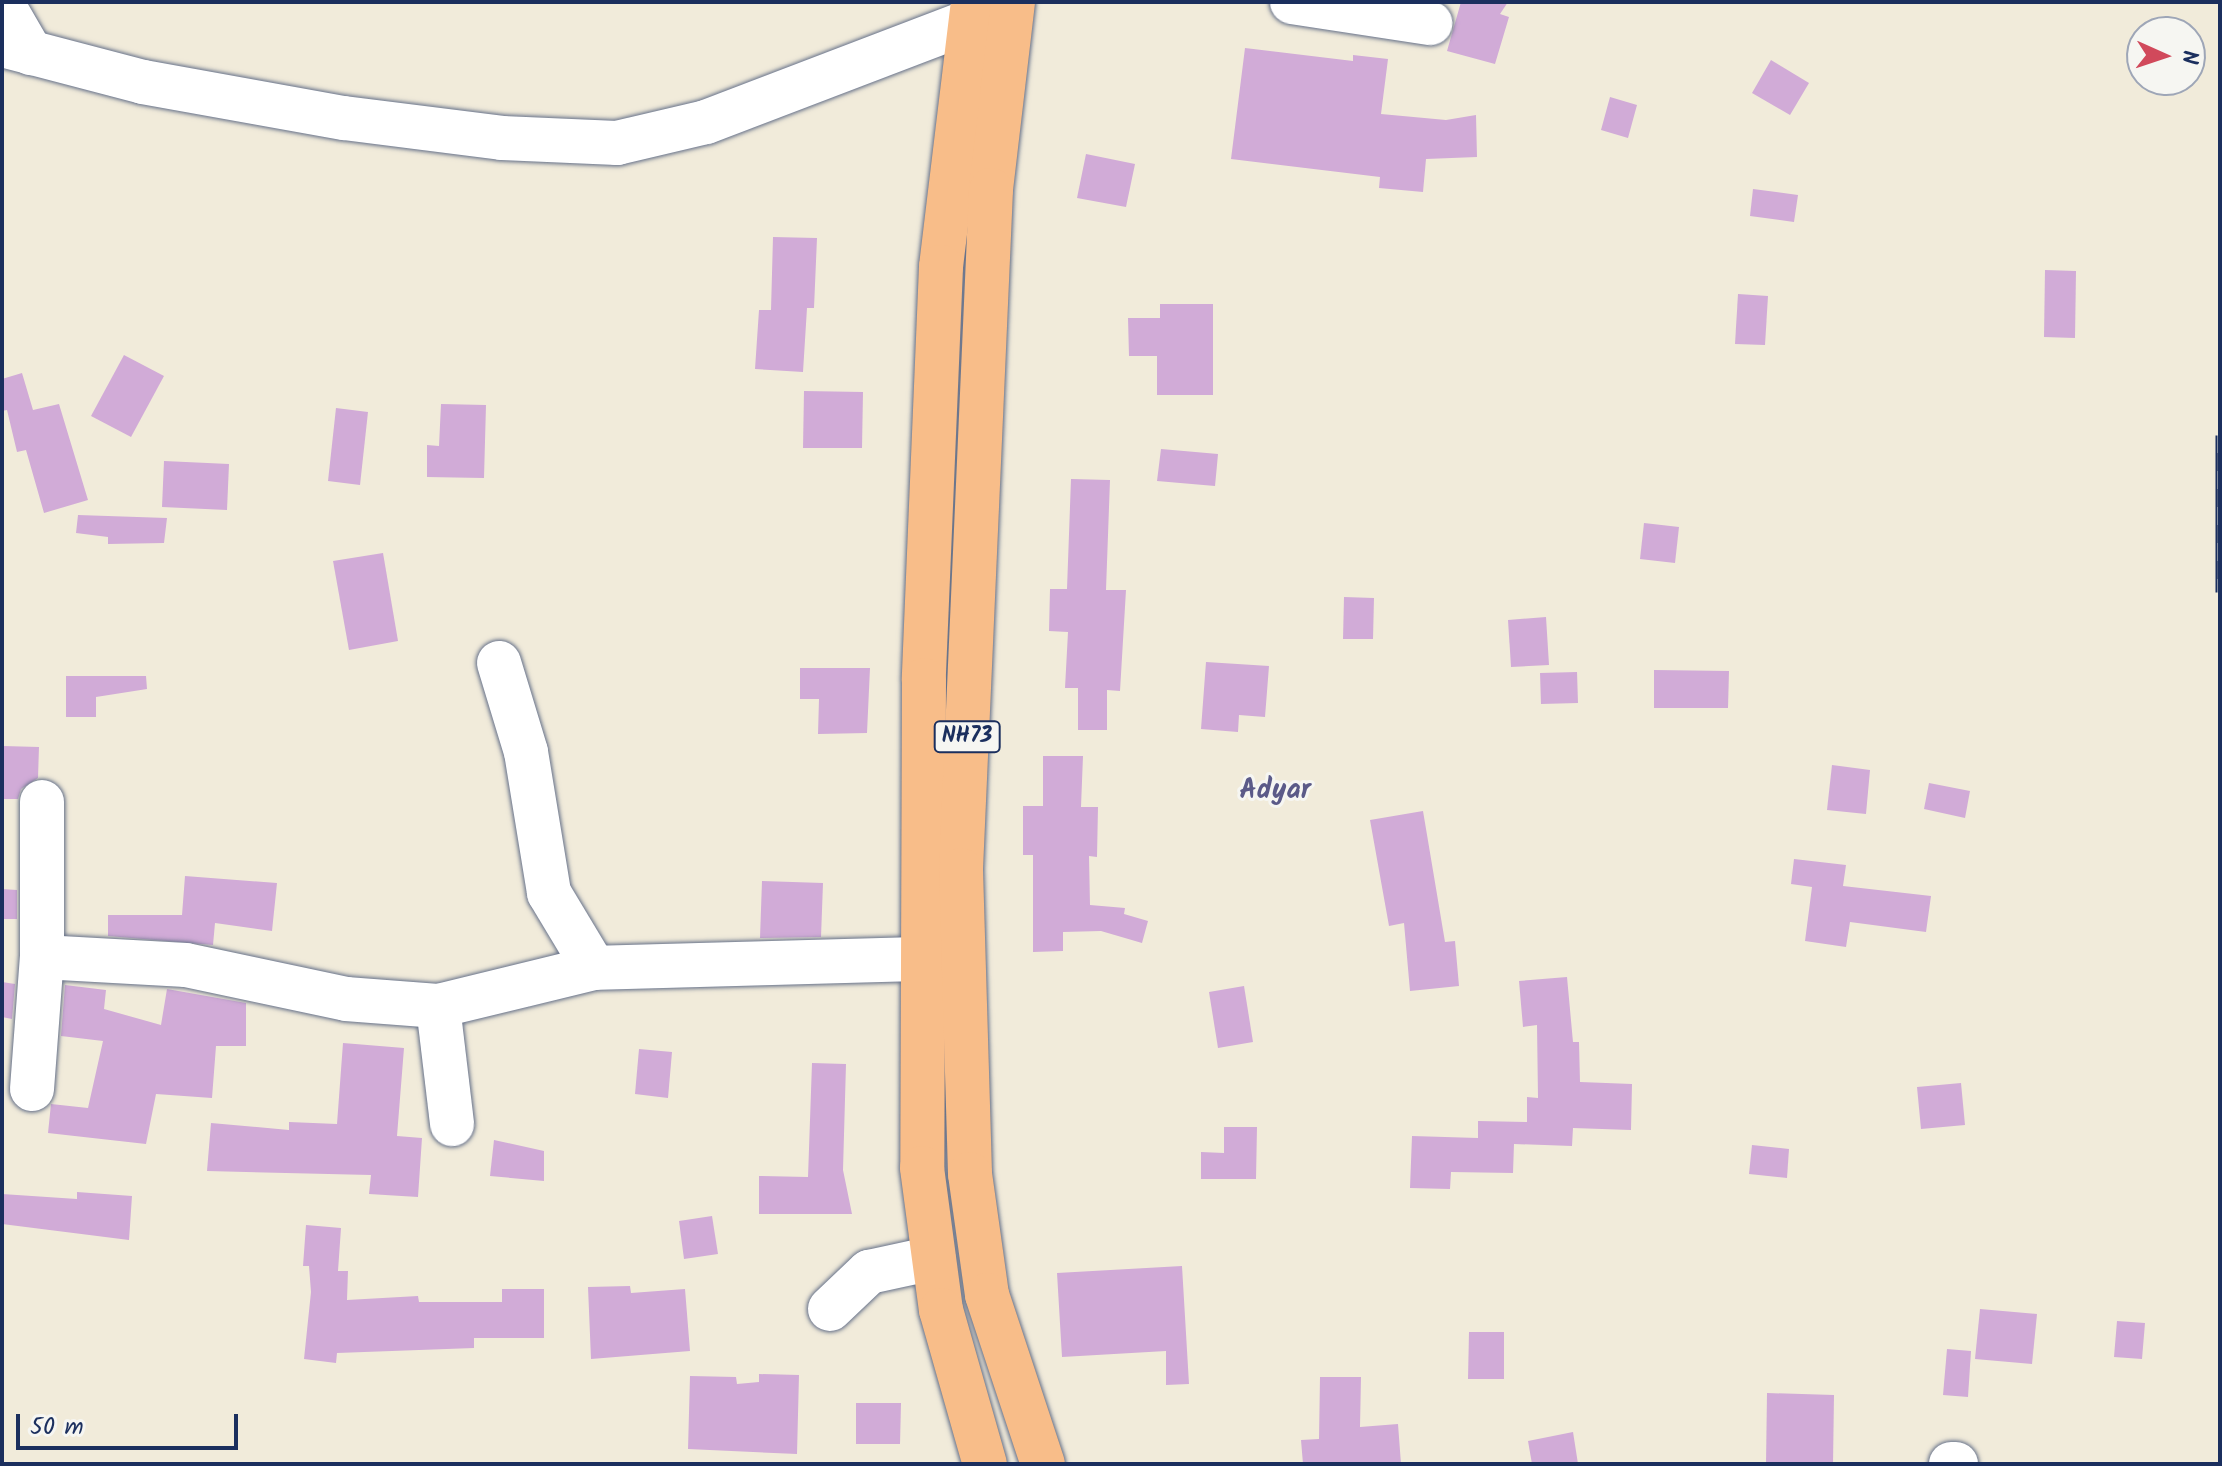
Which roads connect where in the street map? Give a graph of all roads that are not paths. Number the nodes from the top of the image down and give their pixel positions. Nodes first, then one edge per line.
1 (1013, 2) edge
2 (1292, 2) edge
3 (2, 3) edge
4 (972, 12) edge
5 (1430, 23) dead end
6 (17, 49) edge
7 (499, 663) dead end
8 (42, 802) dead end
9 (42, 957) junction
10 (923, 959) junction
11 (594, 968) junction
12 (438, 1006) junction
13 (32, 1089) dead end
14 (452, 1124) dead end
15 (934, 1258) junction
16 (830, 1309) dead end
17 (985, 1464) edge
18 (1043, 1464) edge

1 - 18 highway, NH73
2 - 5 street
3 - 6 street
4 - 6 street
4 - 10 highway, NH73
7 - 11 street
8 - 9 street
9 - 12 street
9 - 13 street
10 - 11 street
10 - 15 highway, NH73
11 - 12 street
12 - 14 street
15 - 16 street
15 - 17 highway, NH73

